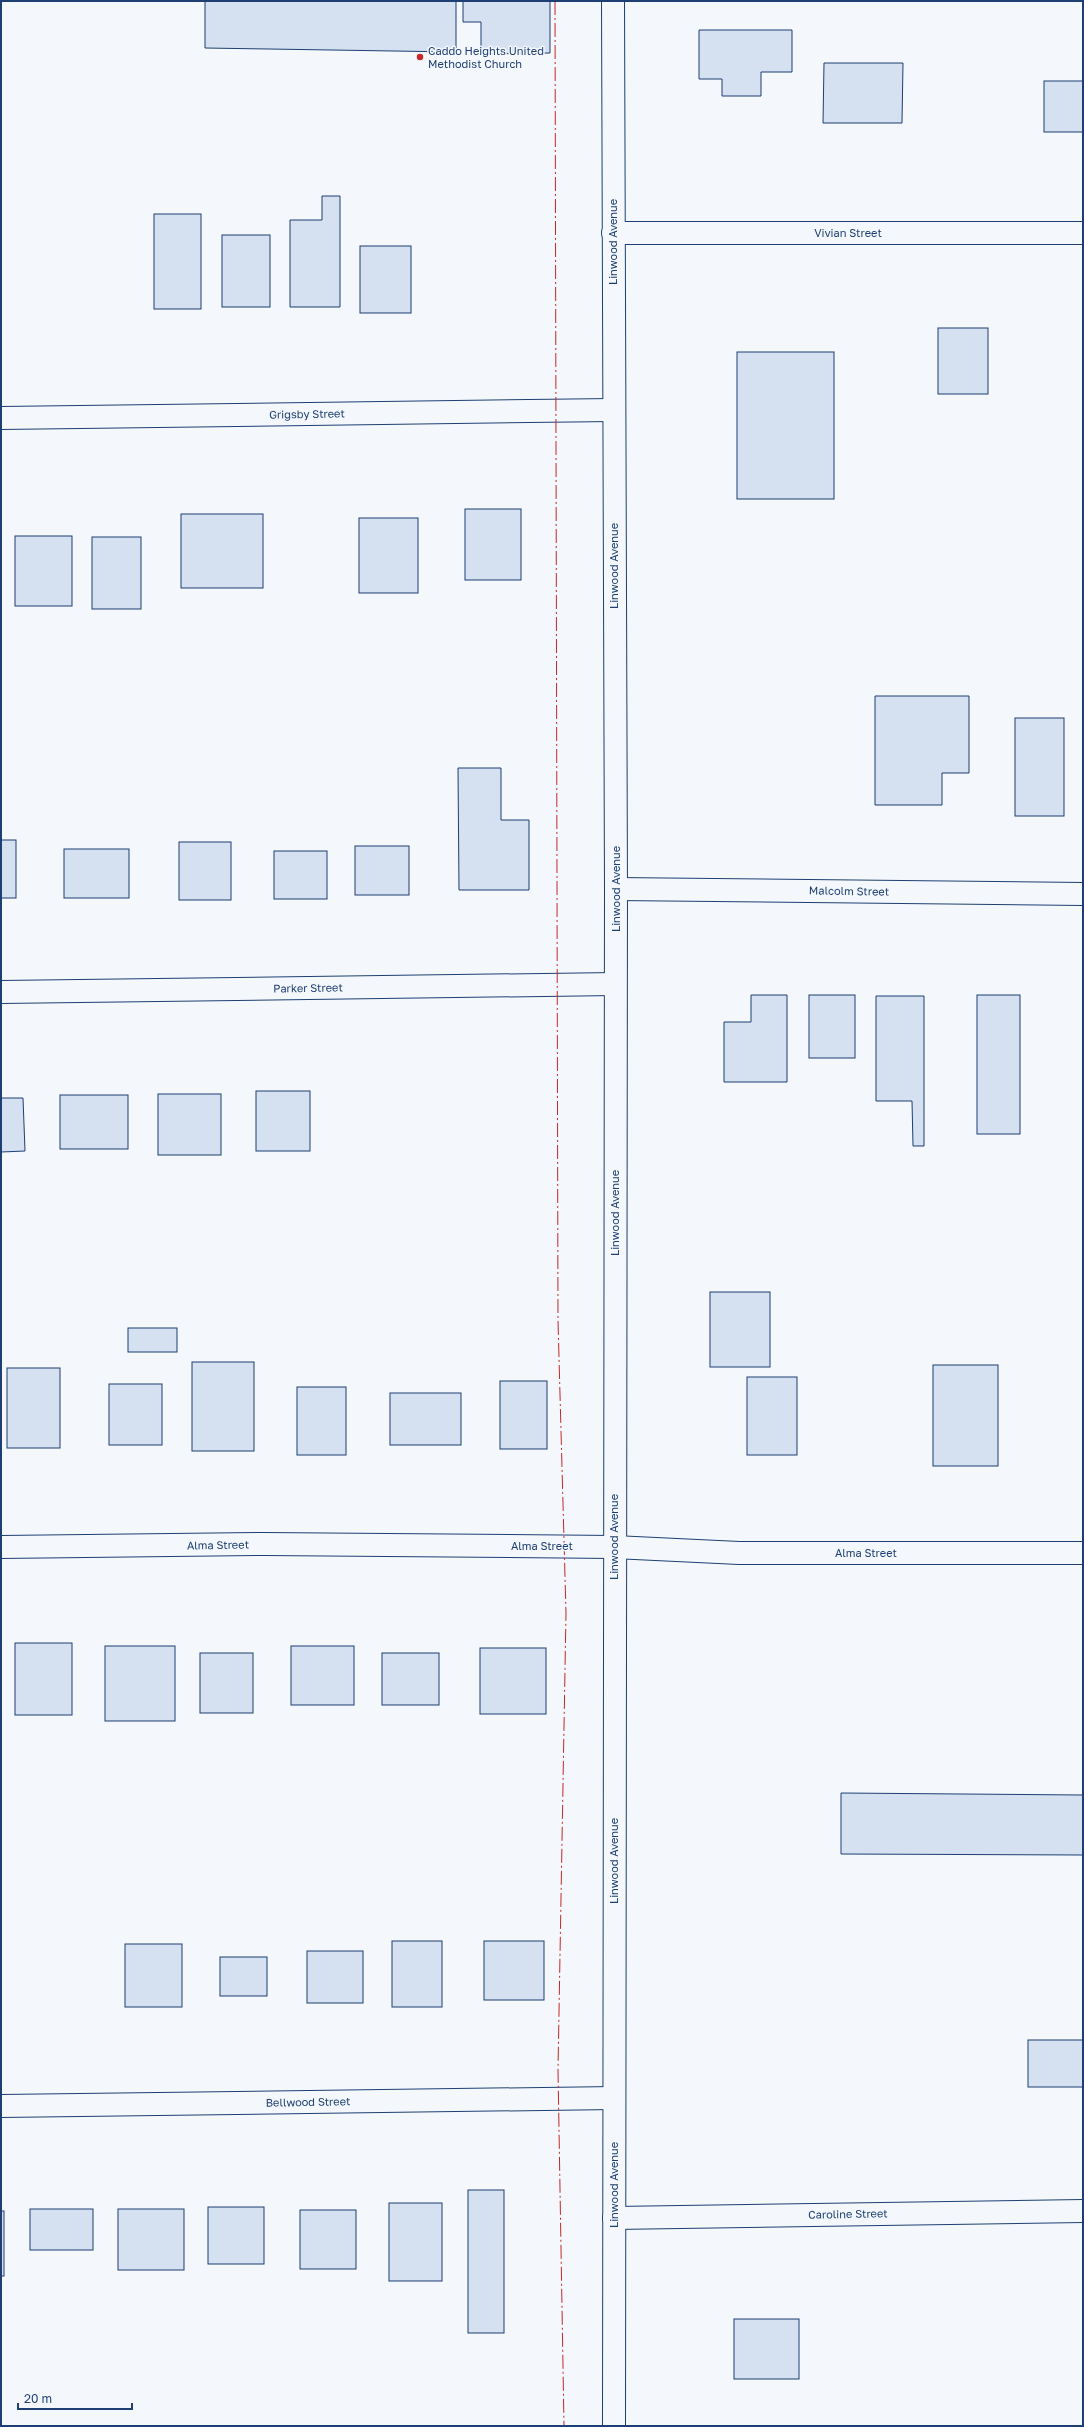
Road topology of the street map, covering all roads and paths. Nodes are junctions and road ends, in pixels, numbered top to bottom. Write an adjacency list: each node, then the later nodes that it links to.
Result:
1 (613, 1): 2 (street, Linwood Avenue)
2 (613, 233): 3 (street, Vivian Street); 4 (street, Linwood Avenue)
3 (1083, 233)
4 (613, 410): 5 (street, Grigsby Street); 6 (street, Linwood Avenue)
5 (1, 418)
6 (616, 889): 7 (street, Malcolm Street); 8 (street, Linwood Avenue)
7 (1083, 894)
8 (615, 984): 9 (street, Parker Street); 11 (street, Linwood Avenue)
9 (1, 992)
10 (1, 1547): 11 (street, Alma Street)
11 (614, 1547): 12 (street, Alma Street); 13 (street, Linwood Avenue)
12 (1083, 1553)
13 (614, 2098): 14 (street, Bellwood Street); 16 (street, Linwood Avenue)
14 (1, 2106)
15 (1083, 2211): 16 (street, Caroline Street)
16 (614, 2218): 17 (street, Linwood Avenue)
17 (614, 2426)

